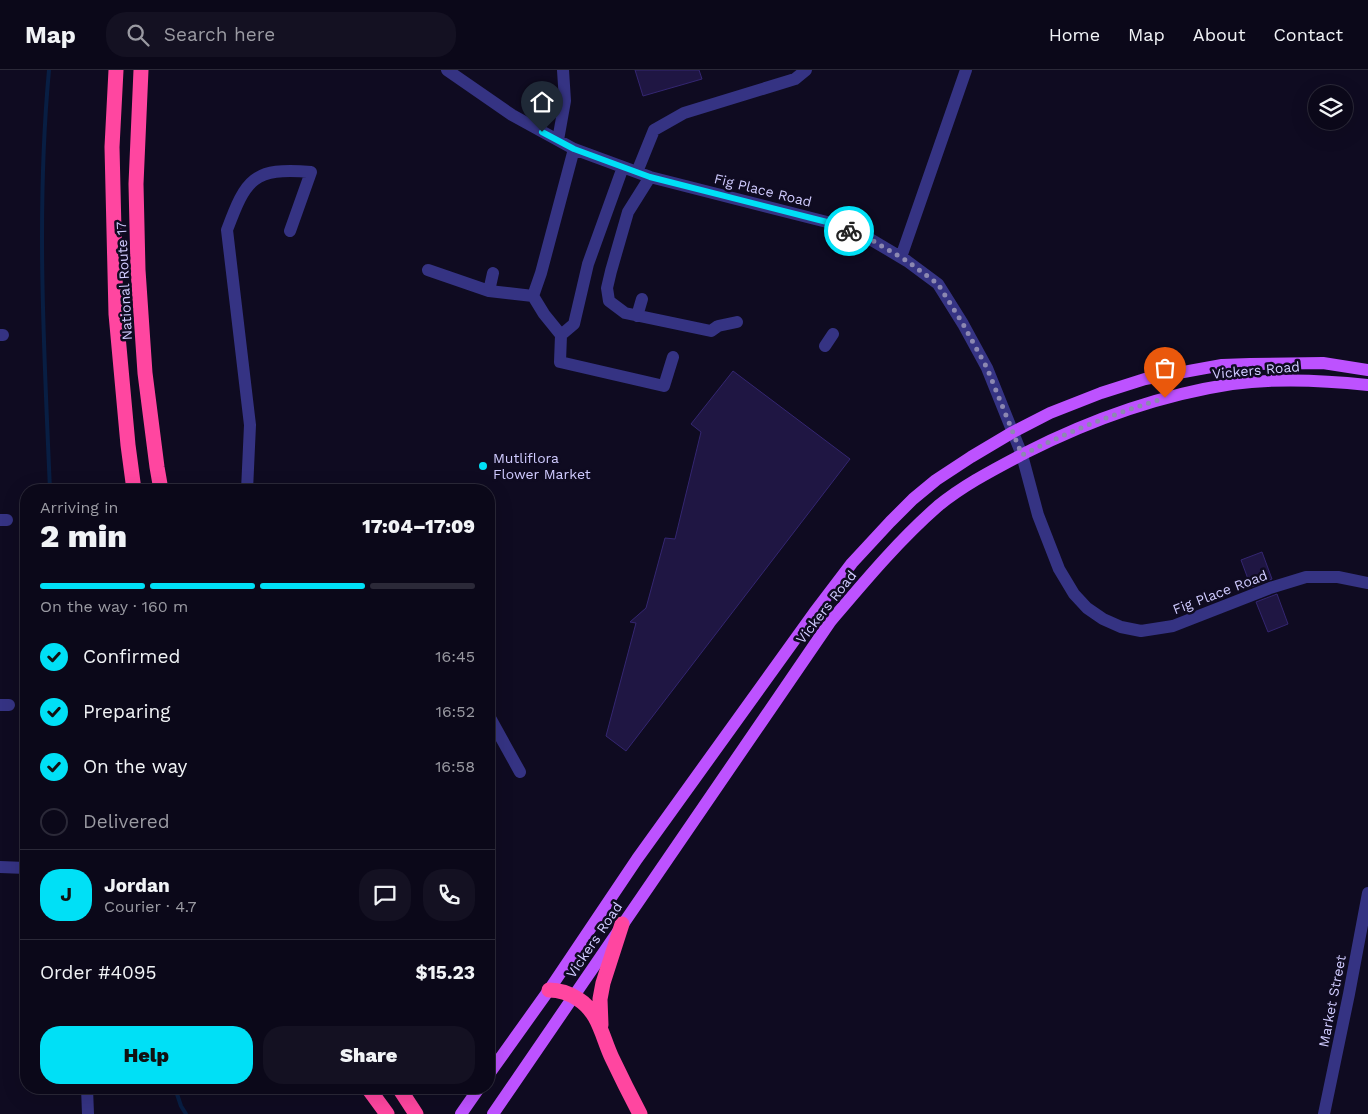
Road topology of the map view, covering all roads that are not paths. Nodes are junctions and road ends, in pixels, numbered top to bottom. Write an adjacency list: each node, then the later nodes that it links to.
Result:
1 (116, 70): 29 (highway)
2 (141, 70): 30 (highway, National Route 17)
3 (447, 70): 7 (street, Fig Place Road)
4 (563, 70): 7 (street)
5 (806, 70): 10 (street)
6 (966, 70): 13 (street)
7 (558, 140): 8 (street, Fig Place Road)
8 (574, 149): 9 (street, Fig Place Road); 17 (street)
9 (623, 167): 10 (street, Fig Place Road); 22 (street)
10 (638, 172): 11 (street, Fig Place Road)
11 (650, 177): 13 (street, Fig Place Road); 19 (street)
12 (290, 231): 31 (street)
13 (901, 258): 27 (street, Fig Place Road)
14 (428, 270): 16 (street)
15 (493, 274): 16 (street)
16 (489, 291): 17 (street)
17 (533, 296): 22 (street)
18 (642, 299): 19 (street)
19 (637, 316): 20 (street)
20 (737, 322)
21 (833, 334): 23 (street)
22 (560, 335): 24 (street)
23 (825, 346)
24 (673, 357)
25 (1368, 370): 27 (main road, Vickers Road)
26 (1368, 385): 28 (main road, Vickers Road)
27 (1013, 432): 28 (street, Fig Place Road); 39 (main road, Vickers Road)
28 (1022, 455): 32 (street, Fig Place Road); 38 (main road, Vickers Road)
29 (133, 484)
30 (160, 484)
31 (248, 484)
32 (1368, 584)
33 (495, 727): 34 (street)
34 (520, 772)
35 (0, 867): 36 (street)
36 (20, 868)
37 (1368, 893): 53 (street, Market Street)
38 (622, 924): 40 (main road, Vickers Road); 41 (highway)
39 (549, 990): 40 (highway); 42 (main road, Vickers Road)
40 (574, 996): 41 (highway); 47 (main road, Vickers Road)
41 (602, 1031): 52 (highway)
42 (495, 1066)
43 (87, 1094): 48 (street)
44 (372, 1094): 49 (highway)
45 (403, 1094): 50 (highway)
46 (475, 1094): 51 (main road)
47 (495, 1111)
48 (88, 1114)
49 (387, 1114)
50 (416, 1114)
51 (461, 1114)
52 (640, 1114)
53 (1324, 1114)

